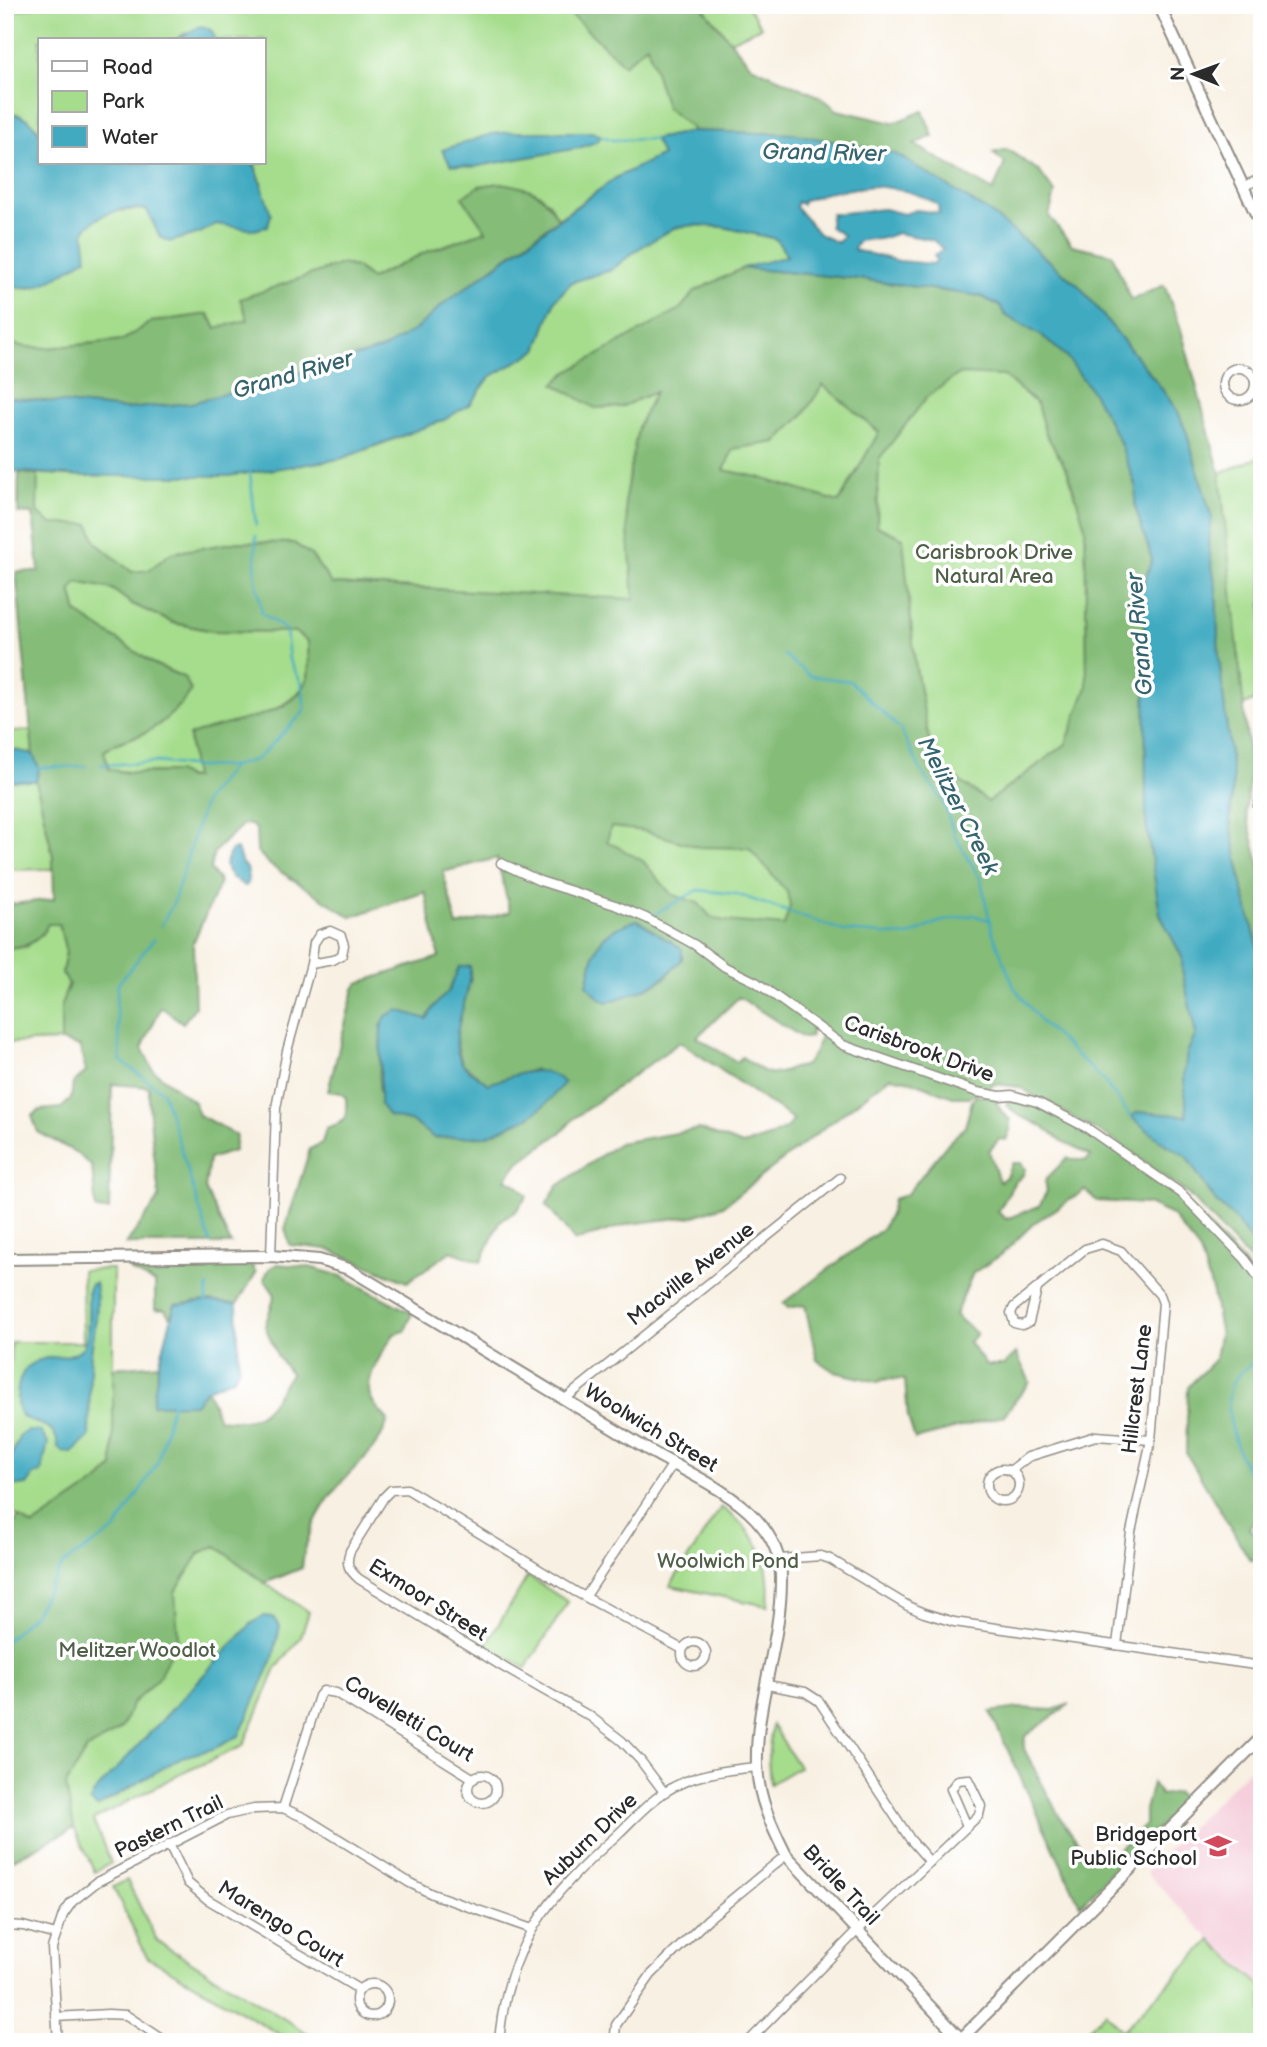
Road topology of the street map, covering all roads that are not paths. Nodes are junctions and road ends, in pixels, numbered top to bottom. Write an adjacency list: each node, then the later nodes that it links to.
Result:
1 (1158, 5): 3 (street)
2 (1262, 178): 3 (street)
3 (1244, 187): 4 (street)
4 (1262, 227)
5 (1258, 378): 5 (street)
6 (1262, 795): 7 (street)
7 (1262, 829)
8 (501, 863): 13 (street, Carisbrook Drive)
9 (312, 964): 9 (street); 11 (street)
10 (840, 1178): 15 (street, Macville Avenue)
11 (271, 1256): 12 (street, Woolwich Street); 15 (street, Woolwich Street)
12 (5, 1259)
13 (1262, 1282)
14 (1037, 1289): 16 (street, Hillcrest Lane)
15 (565, 1399): 17 (street, Woolwich Street)
16 (1151, 1440): 18 (street); 21 (street, Hillcrest Lane)
17 (672, 1465): 19 (street, Woolwich Street); 20 (street)
18 (1010, 1471): 18 (street)
19 (780, 1559): 21 (street); 24 (street, Bridle Trail)
20 (586, 1596): 22 (street); 28 (street, Exmoor Street)
21 (1117, 1645): 23 (street)
22 (682, 1649)
23 (1262, 1666)
24 (767, 1685): 26 (street, Bridle Trail); 33 (street)
25 (1262, 1737): 40 (street)
26 (757, 1767): 28 (street, Auburn Drive); 32 (street, Bridle Trail)
27 (474, 1779): 29 (street, Cavelletti Court)
28 (664, 1792): 35 (street, Auburn Drive)
29 (283, 1808): 31 (street, Pastern Trail); 35 (street)
30 (967, 1826): 30 (street); 33 (street)
31 (169, 1844): 37 (street, Pastern Trail); 38 (street, Marengo Court)
32 (786, 1855): 36 (street, Bridle Trail); 44 (street)
33 (930, 1862): 36 (street)
34 (5, 1925): 37 (street)
35 (532, 1929): 43 (street, Auburn Drive)
36 (857, 1931): 40 (street, Bridle Trail); 45 (street)
37 (56, 1936): 39 (street, Pastern Trail)
38 (359, 1990)
39 (56, 2017): 41 (street, Pastern Trail); 42 (street)
40 (960, 2040)
41 (58, 2042)
42 (167, 2042)
43 (499, 2042)
44 (619, 2042)
45 (748, 2042)

